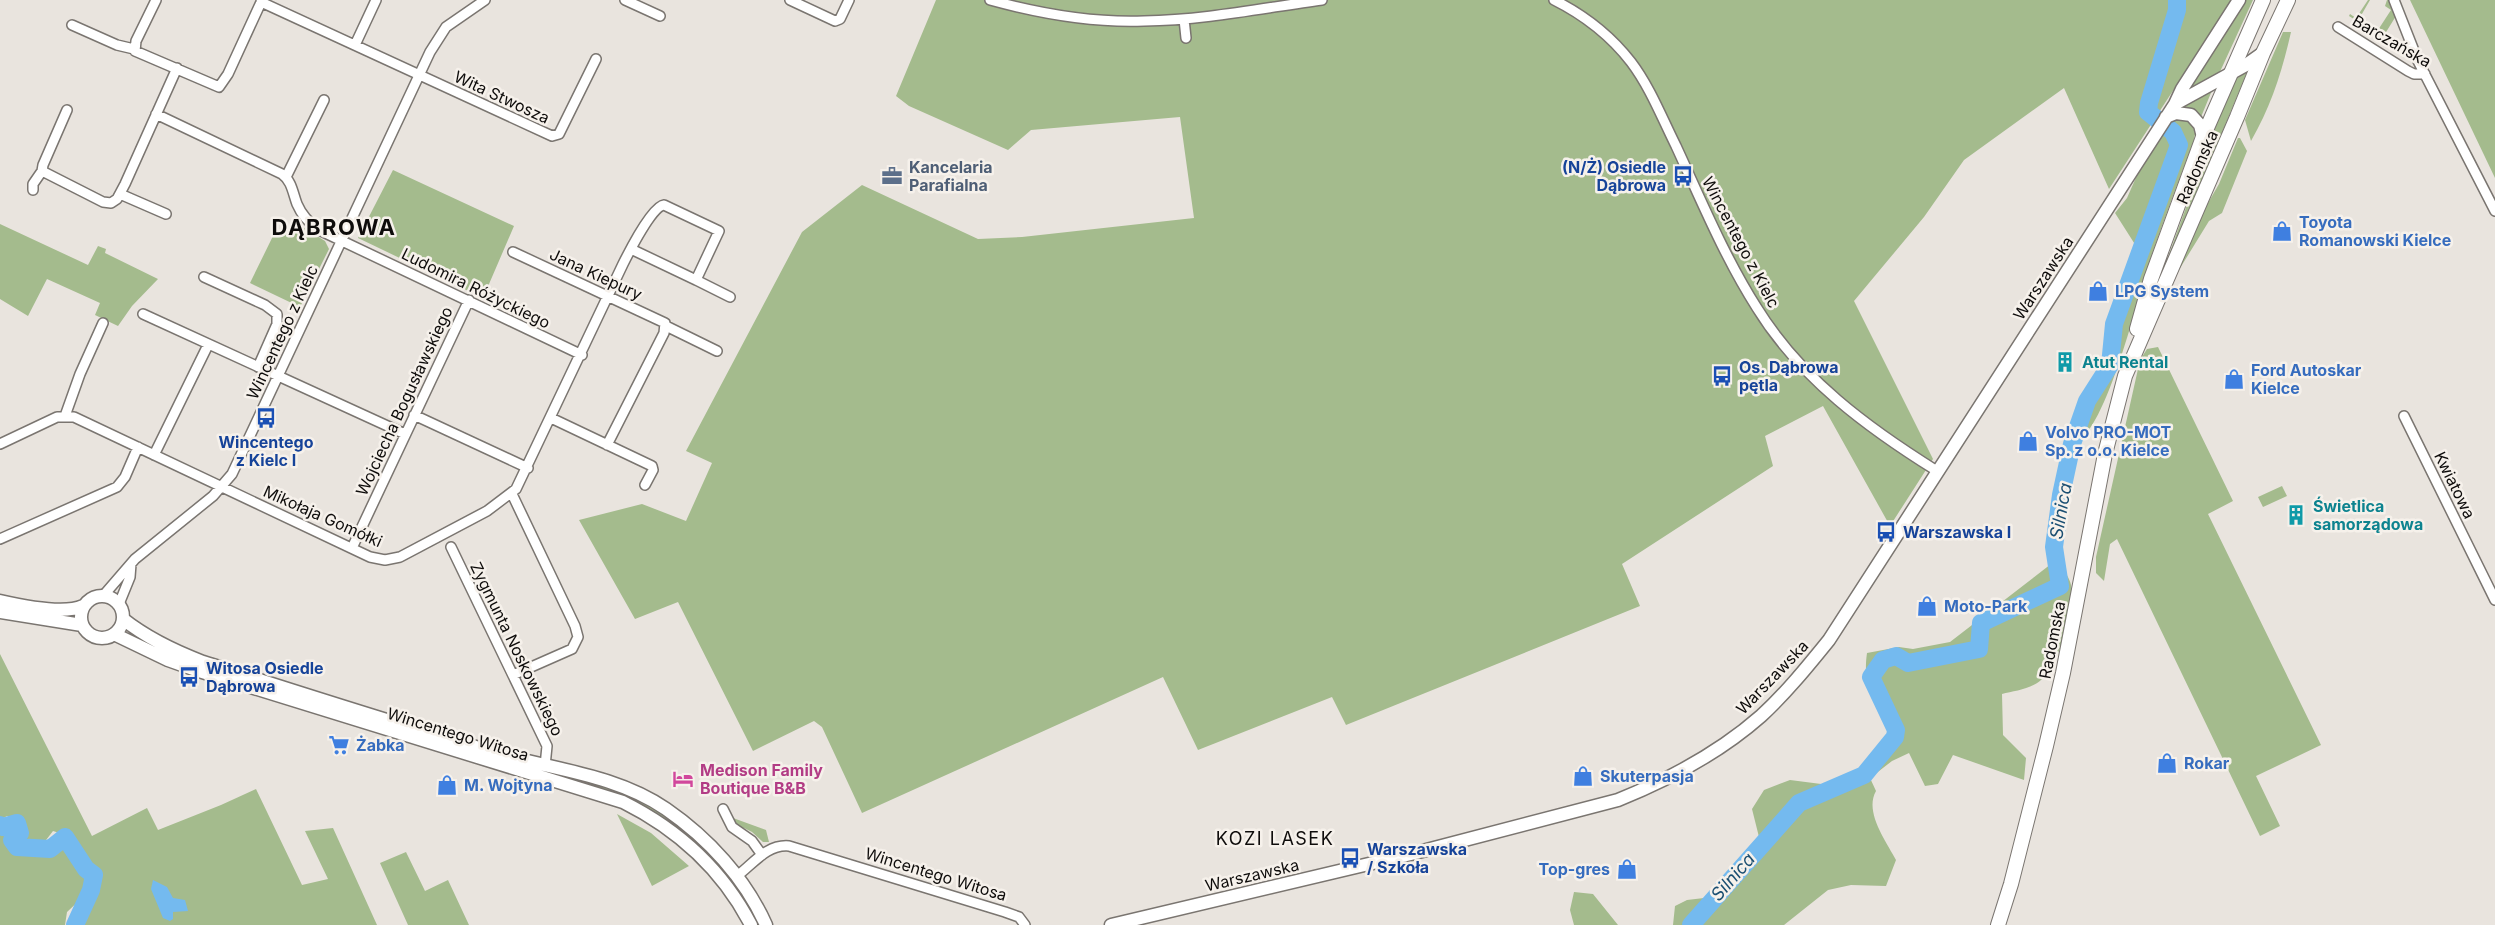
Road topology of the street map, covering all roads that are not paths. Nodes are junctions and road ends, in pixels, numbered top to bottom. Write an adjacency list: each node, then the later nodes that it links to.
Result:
1 (156, 0): 21 (street)
2 (376, 0): 20 (street)
3 (485, 0): 27 (street, Wincentego z Kielc)
4 (625, 0): 15 (street)
5 (790, 0): 6 (street)
6 (849, 0)
7 (990, 0): 16 (street)
8 (1322, 0): 16 (street)
9 (1554, 0): 67 (street, Wincentego z Kielc)
10 (2239, 0): 29 (main road, Warszawska)
11 (2263, 0): 25 (main road)
12 (2288, 0): 22 (main road)
13 (2394, 0): 26 (street)
14 (261, 1): 20 (street, Wita Stwosza); 24 (street, Wita Stwosza)
15 (660, 16)
16 (1184, 19): 19 (street)
17 (72, 25): 21 (street, Wita Stwosza)
18 (2338, 27): 26 (street, Barczańska)
19 (1186, 38)
20 (355, 45): 27 (street, Wita Stwosza)
21 (134, 49): 24 (street, Wita Stwosza)
22 (2263, 53): 25 (main road, Warszawska); 54 (main road, Radomska)
23 (596, 59): 27 (street, Wita Stwosza)
24 (177, 68): 31 (street)
25 (2229, 74): 29 (main road, Warszawska); 33 (main road)
26 (2425, 74): 38 (street, Barczańska)
27 (420, 75): 40 (street, Wincentego z Kielc)
28 (324, 100): 35 (street)
29 (2175, 104): 32 (main road, Warszawska)
30 (67, 111): 34 (street)
31 (156, 114): 35 (street); 37 (street)
32 (2166, 117): 33 (main road); 67 (main road, Warszawska)
33 (2203, 136): 54 (main road, Radomska)
34 (42, 171): 36 (street); 37 (street)
35 (286, 177): 40 (street, Ludomira Różyckiego)
36 (33, 190)
37 (120, 194): 39 (street)
38 (2495, 211)
39 (166, 214)
40 (342, 241): 47 (street, Ludomira Różyckiego); 56 (street, Wincentego z Kielc)
41 (631, 249): 44 (street); 44 (street, Mikołaja Gomółki); 45 (street, Mikołaja Gomółki)
42 (513, 252): 45 (street, Jana Kiepury)
43 (204, 277): 55 (street)
44 (696, 280): 46 (street)
45 (608, 296): 50 (street, Jana Kiepury); 53 (street, Mikołaja Gomółki)
46 (730, 297)
47 (469, 300): 53 (street, Ludomira Różyckiego); 57 (street, Wojciecha Bogusławskiego)
48 (143, 314): 51 (street)
49 (103, 323): 58 (street)
50 (666, 326): 52 (street, Jana Kiepury); 63 (street)
51 (208, 345): 55 (street); 65 (street)
52 (717, 351)
53 (582, 355): 60 (street, Mikołaja Gomółki)
54 (2131, 360): 94 (main road, Radomska)
55 (258, 367): 56 (street)
56 (278, 376): 61 (street); 69 (street, Wincentego z Kielc)
57 (414, 415): 61 (street, Wojciecha Bogusławskiego); 66 (street)
58 (65, 416): 62 (street); 64 (street, Mikołaja Gomółki)
59 (2404, 416): 76 (street, Kwiatowa)
60 (550, 418): 63 (street); 66 (street, Mikołaja Gomółki)
61 (405, 434): 73 (street, Wojciecha Bogusławskiego)
62 (0, 444)
63 (607, 445): 68 (street)
64 (138, 447): 65 (street, Mikołaja Gomółki); 71 (street)
65 (154, 454): 69 (street, Mikołaja Gomółki)
66 (528, 468): 70 (street, Mikołaja Gomółki)
67 (1937, 471): 89 (main road, Warszawska)
68 (645, 485)
69 (222, 486): 73 (street, Mikołaja Gomółki); 74 (street, Wincentego z Kielc)
70 (512, 494): 73 (street, Mikołaja Gomółki); 84 (street)
71 (0, 539)
72 (451, 547): 84 (street, Zygmunta Noskowskiego)
73 (352, 548)
74 (131, 564): 75 (street, Wincentego z Kielc); 78 (street)
75 (103, 596): 78 (main road); 79 (main road)
76 (2495, 600)
77 (0, 601): 79 (main road)
78 (119, 604): 81 (main road)
79 (84, 606): 82 (main road)
80 (0, 612): 82 (main road)
81 (123, 619): 83 (main road); 85 (main road, Wincentego Witosa)
82 (82, 625): 83 (main road)
83 (114, 634): 90 (main road, Wincentego Witosa)
84 (513, 675): 85 (street, Zygmunta Noskowskiego)
85 (545, 765): 88 (main road, Wincentego Witosa)
86 (723, 809): 87 (street)
87 (762, 855): 88 (street, Wincentego Witosa); 92 (street, Wincentego Witosa)
88 (737, 876): 91 (main road, Wincentego Witosa)
89 (1159, 920): 93 (main road, Warszawska)
90 (751, 925)
91 (766, 925)
92 (1025, 925)
93 (1111, 925)
94 (1998, 925)

